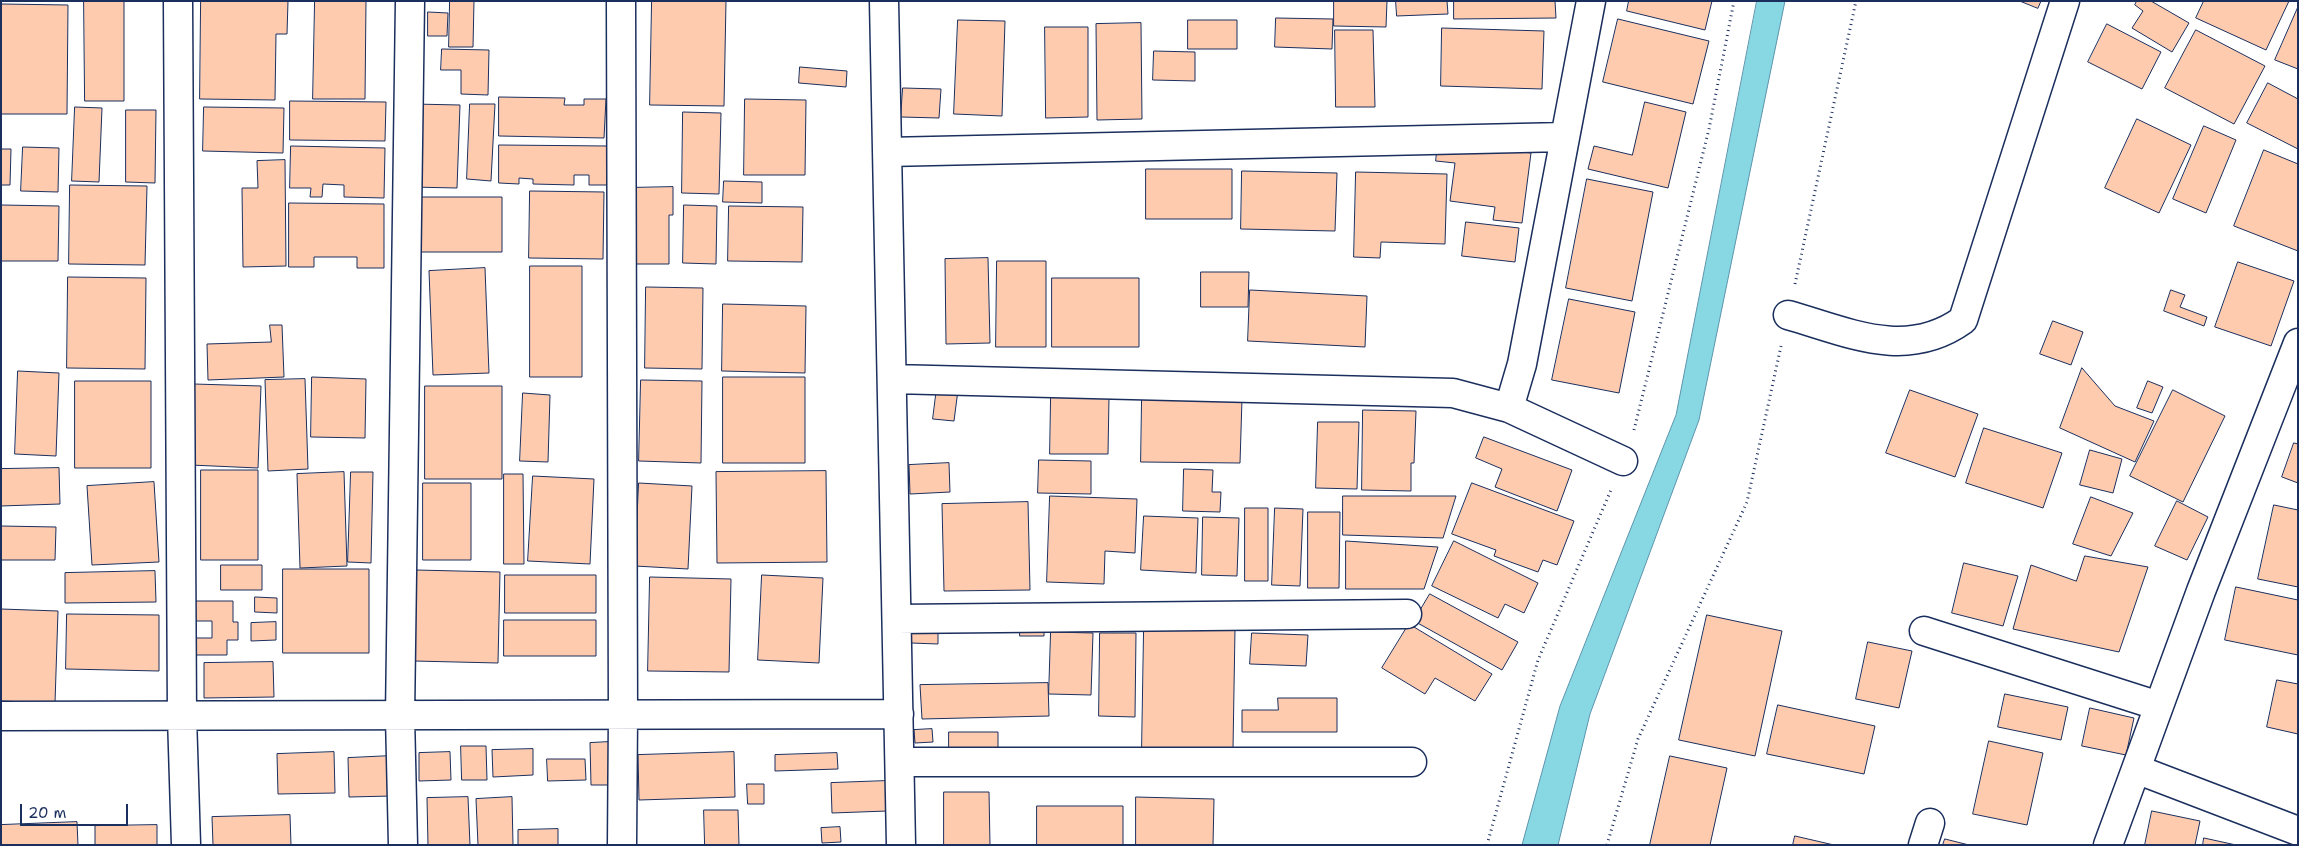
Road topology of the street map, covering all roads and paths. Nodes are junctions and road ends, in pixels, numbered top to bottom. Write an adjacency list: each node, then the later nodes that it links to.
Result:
1 (178, 1): 22 (street)
2 (410, 1): 23 (street)
3 (621, 1): 20 (street)
4 (884, 1): 9 (street)
5 (1591, 1): 8 (street)
6 (1856, 1): 10 (path)
7 (2065, 1): 10 (street)
8 (1565, 137): 9 (street); 13 (street)
9 (887, 152): 12 (street)
10 (1788, 315): 32 (path)
11 (2298, 343): 18 (street)
12 (892, 378): 13 (street); 16 (street)
13 (1509, 408): 14 (street)
14 (1623, 462)
15 (1407, 614): 16 (street)
16 (897, 619): 19 (street)
17 (1924, 631): 18 (street)
18 (2159, 706): 26 (street)
19 (899, 714): 20 (street); 24 (street)
20 (624, 715): 23 (street); 30 (street)
21 (1, 716): 22 (street)
22 (182, 716): 23 (street); 28 (street)
23 (400, 716): 29 (street)
24 (900, 762): 25 (street); 31 (street)
25 (1412, 762)
26 (2136, 770): 27 (street); 33 (street)
27 (2298, 831)
28 (186, 845)
29 (403, 845)
30 (622, 845)
31 (901, 845)
32 (1607, 845)
33 (2108, 845)

